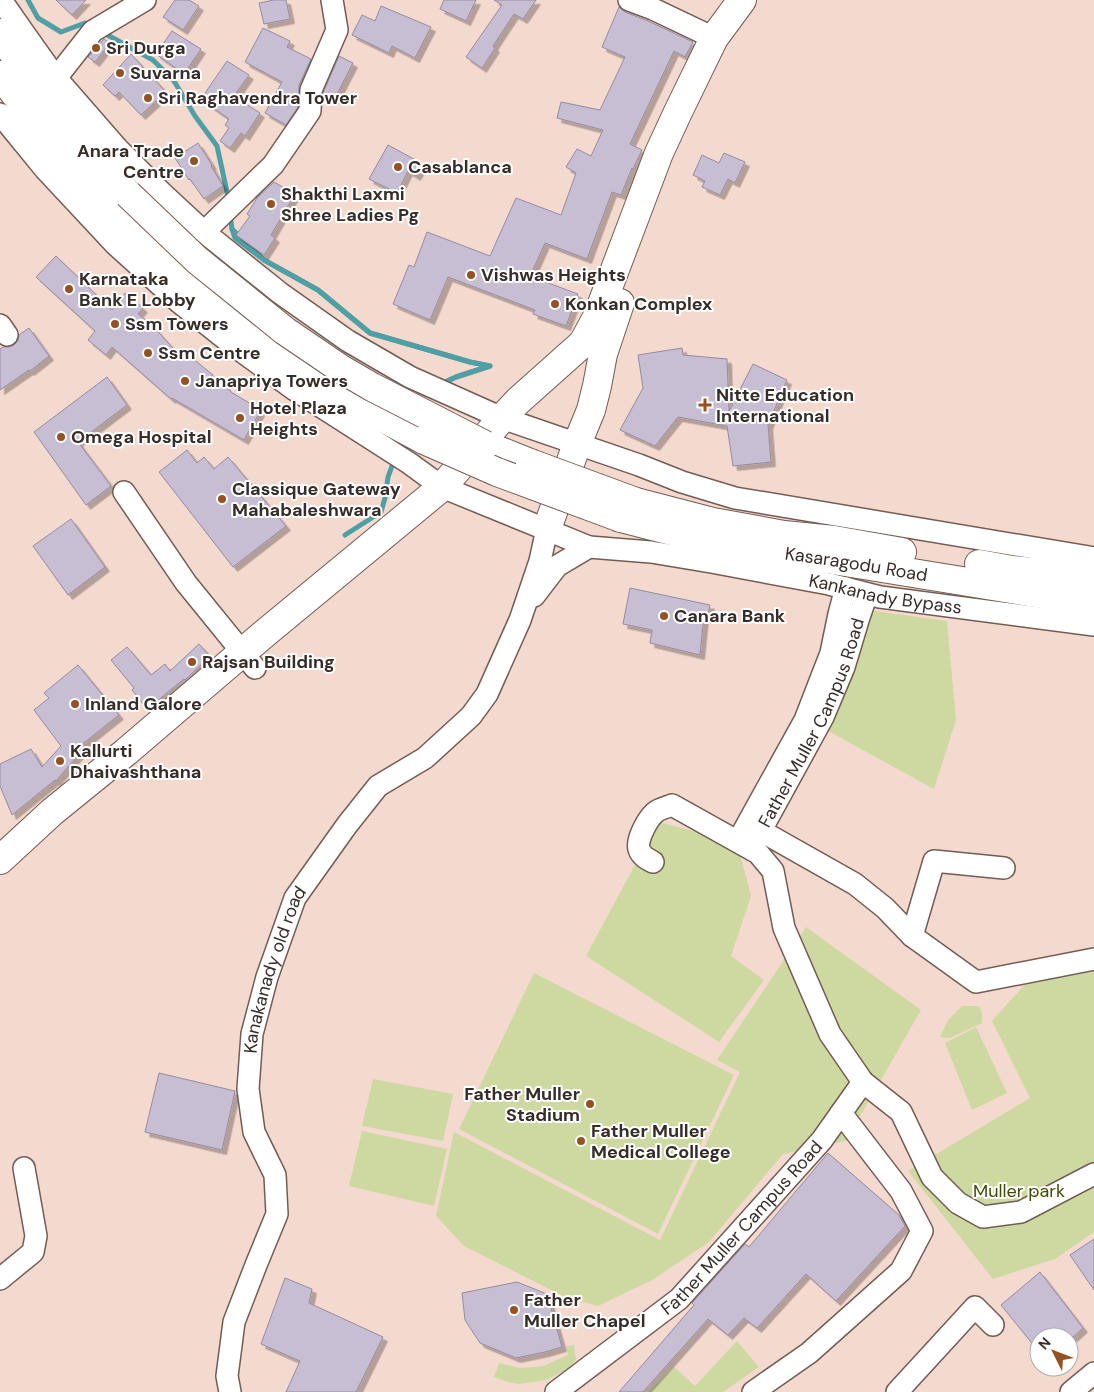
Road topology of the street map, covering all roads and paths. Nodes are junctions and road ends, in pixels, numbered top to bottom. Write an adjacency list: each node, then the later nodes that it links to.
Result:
1 (2, 0): 10 (street)
2 (145, 0): 10 (street)
3 (332, 0): 13 (street)
4 (629, 0): 8 (street)
5 (742, 0): 8 (main road)
6 (763, 0): 15 (main road)
7 (0, 33): 12 (main road)
8 (714, 38): 14 (main road)
9 (0, 75): 12 (main road)
10 (56, 78): 13 (street)
11 (0, 114): 16 (street)
12 (121, 203): 18 (main road, bridge)
13 (204, 232): 14 (street)
14 (502, 418): 15 (street); 16 (main road)
15 (577, 444): 19 (main road); 21 (street)
16 (442, 487): 19 (street); 28 (main road)
17 (124, 492): 28 (street)
18 (628, 510): 22 (main road, Kasaragodu Road); 25 (main road, Kasaragodu Road)
19 (547, 529): 20 (street); 26 (street)
20 (589, 548): 23 (street, Kankanady Bypass); 26 (street)
21 (1094, 558)
22 (1094, 578)
23 (846, 588): 24 (street, Kankanady Bypass); 30 (street, Father Muller Campus Road)
24 (867, 594): 27 (street, Kankanady Bypass); 29 (street, Father Muller Campus Road)
25 (1094, 601)
26 (520, 620): 43 (street, Kanakanady old road)
27 (1094, 625)
28 (248, 660): 31 (main road)
29 (761, 831): 30 (street, Father Muller Campus Road); 34 (street)
30 (744, 845): 32 (street); 36 (street)
31 (0, 860)
32 (653, 862)
33 (1004, 868): 34 (street)
34 (912, 936): 35 (street)
35 (1094, 959)
36 (863, 1082): 37 (street, Father Muller Campus Road); 39 (street)
37 (840, 1114): 44 (street, Father Muller Campus Road); 45 (street)
38 (24, 1168): 40 (street)
39 (1094, 1174)
40 (0, 1279)
41 (993, 1325): 46 (street)
42 (1094, 1373): 47 (street)
43 (230, 1392)
44 (556, 1392)
45 (753, 1392)
46 (897, 1392)
47 (1071, 1392)

